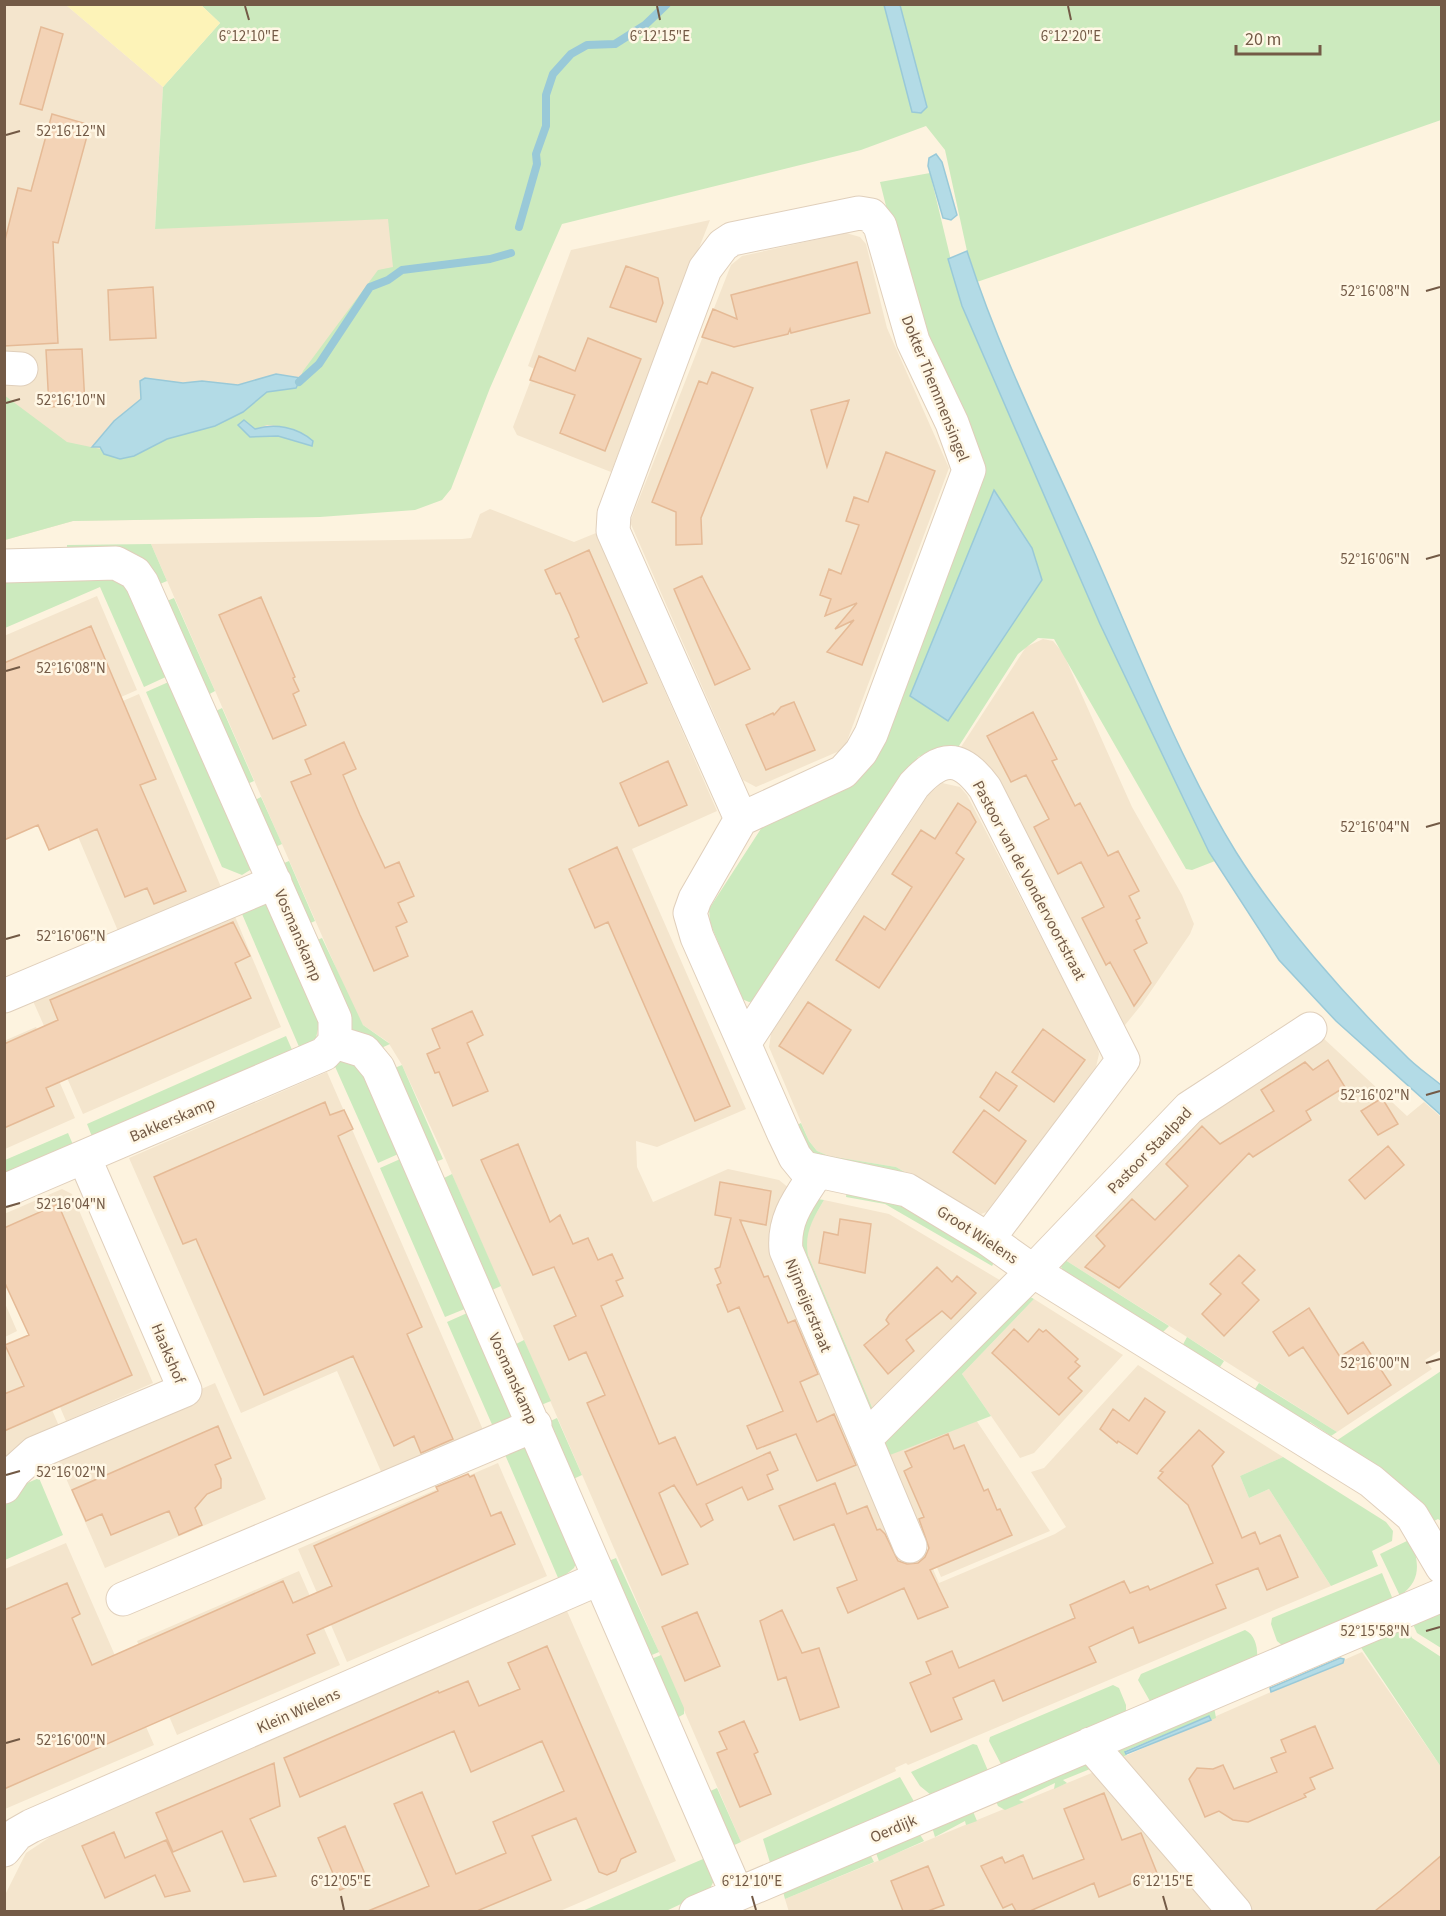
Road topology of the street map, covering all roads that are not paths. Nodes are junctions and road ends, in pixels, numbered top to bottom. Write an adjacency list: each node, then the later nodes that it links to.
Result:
1 (4, 566): 3 (street, Vosmanskamp)
2 (741, 819): 2 (street, Dokter Themmensingel); 6 (street, Groot Wielens)
3 (275, 882): 4 (street, Vosmanskamp); 7 (street, Vosmanskamp)
4 (4, 996)
5 (1310, 1029): 12 (street, Pastoor Staalpad)
6 (745, 1041): 9 (street, Groot Wielens); 11 (street, Pastoor van de Vondervoortstraat)
7 (335, 1042): 8 (street, Bakkerskamp); 13 (street, Vosmanskamp)
8 (84, 1157): 10 (street, Bakkerskamp); 15 (street, Haakshof)
9 (817, 1172): 11 (street, Groot Wielens); 14 (street, Nijmeijerstraat)
10 (4, 1191)
11 (988, 1239): 12 (street, Groot Wielens)
12 (1033, 1270): 14 (street); 17 (street, Groot Wielens)
13 (535, 1425): 18 (street, Vosmanskamp); 20 (street)
14 (865, 1439): 16 (street, Nijmeijerstraat)
15 (4, 1487)
16 (910, 1546)
17 (1442, 1567)
18 (598, 1579): 22 (street, Klein Wielens); 23 (street, Vosmanskamp)
19 (1442, 1595): 21 (street, Oerdijk)
20 (123, 1599)
21 (1090, 1744): 23 (street, Oerdijk); 25 (street)
22 (4, 1850)
23 (737, 1894): 24 (street, Oerdijk)
24 (696, 1911)
25 (1235, 1911)

